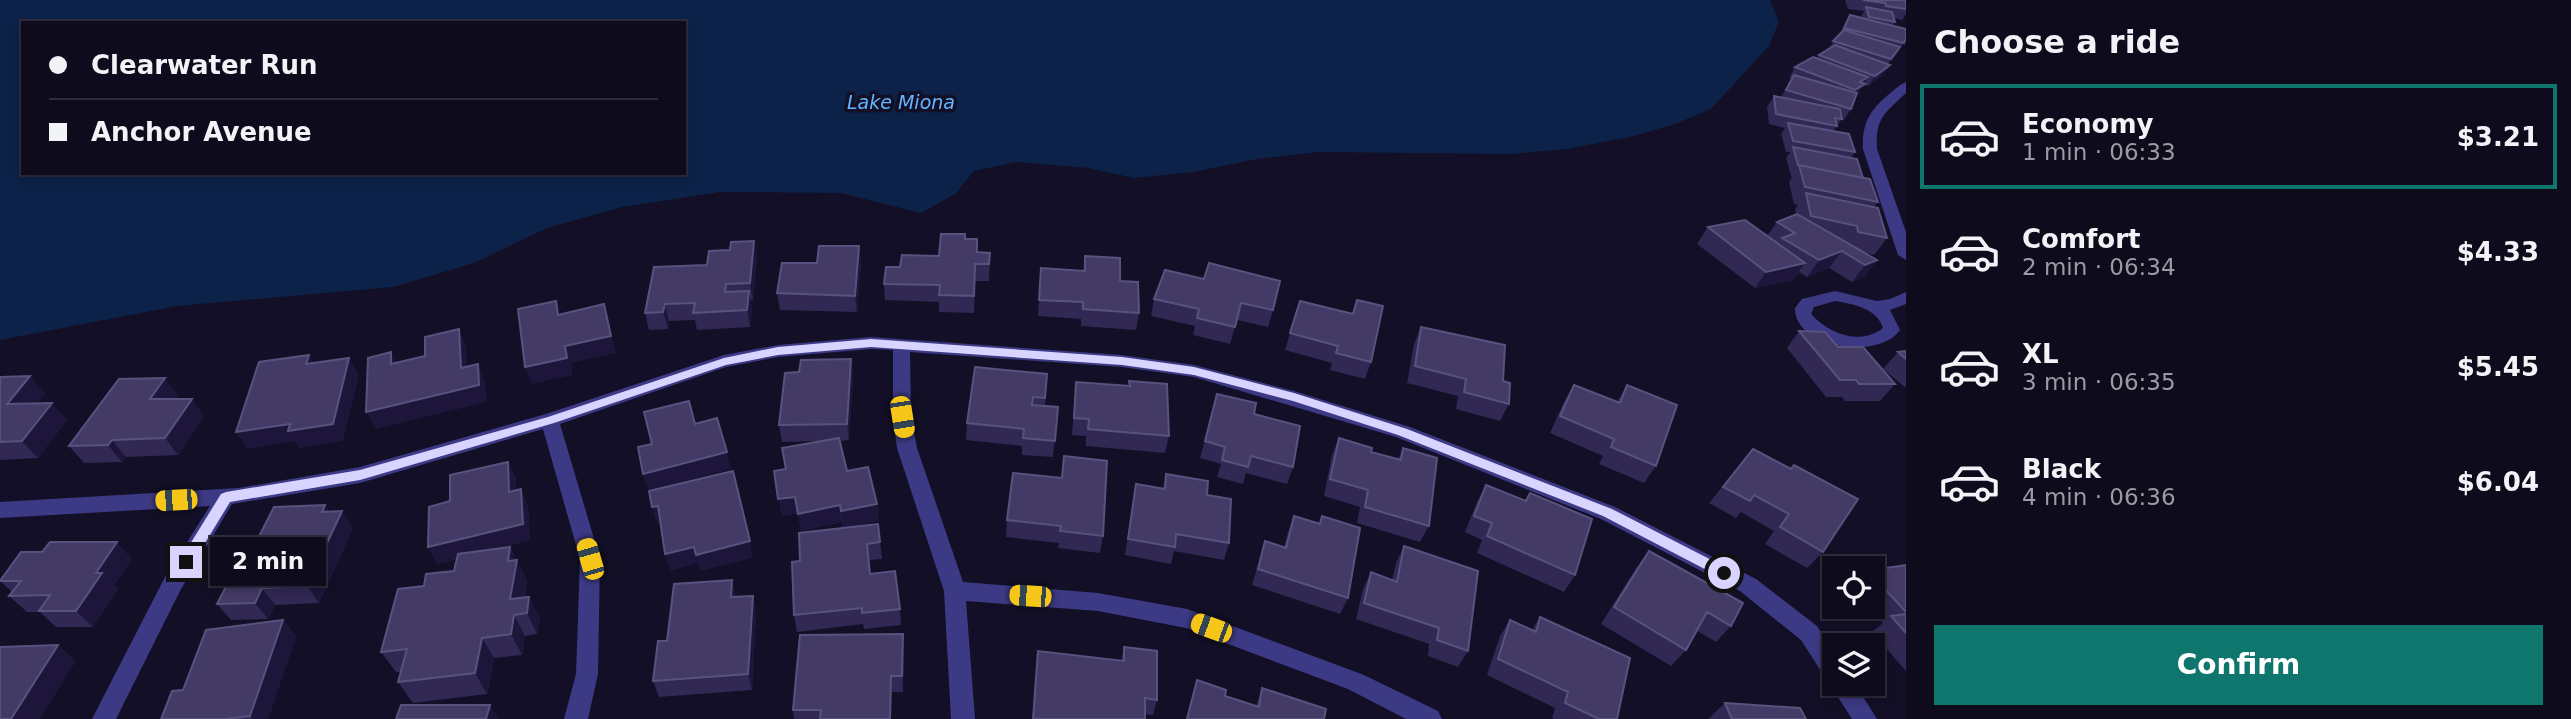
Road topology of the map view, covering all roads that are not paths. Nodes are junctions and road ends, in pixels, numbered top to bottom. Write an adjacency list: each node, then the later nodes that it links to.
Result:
1 (1906, 86): 2 (street)
2 (1906, 255)
3 (1906, 298): 4 (street)
4 (1875, 307): 4 (street)
5 (902, 344): 6 (street); 9 (street); 10 (street)
6 (550, 420): 7 (street); 13 (street)
7 (226, 497): 8 (street); 12 (street)
8 (0, 510)
9 (955, 591): 14 (street); 15 (street)
10 (1822, 653)
11 (1850, 696): 16 (street)
12 (104, 719)
13 (576, 719)
14 (963, 719)
15 (1430, 719)
16 (1865, 719)

